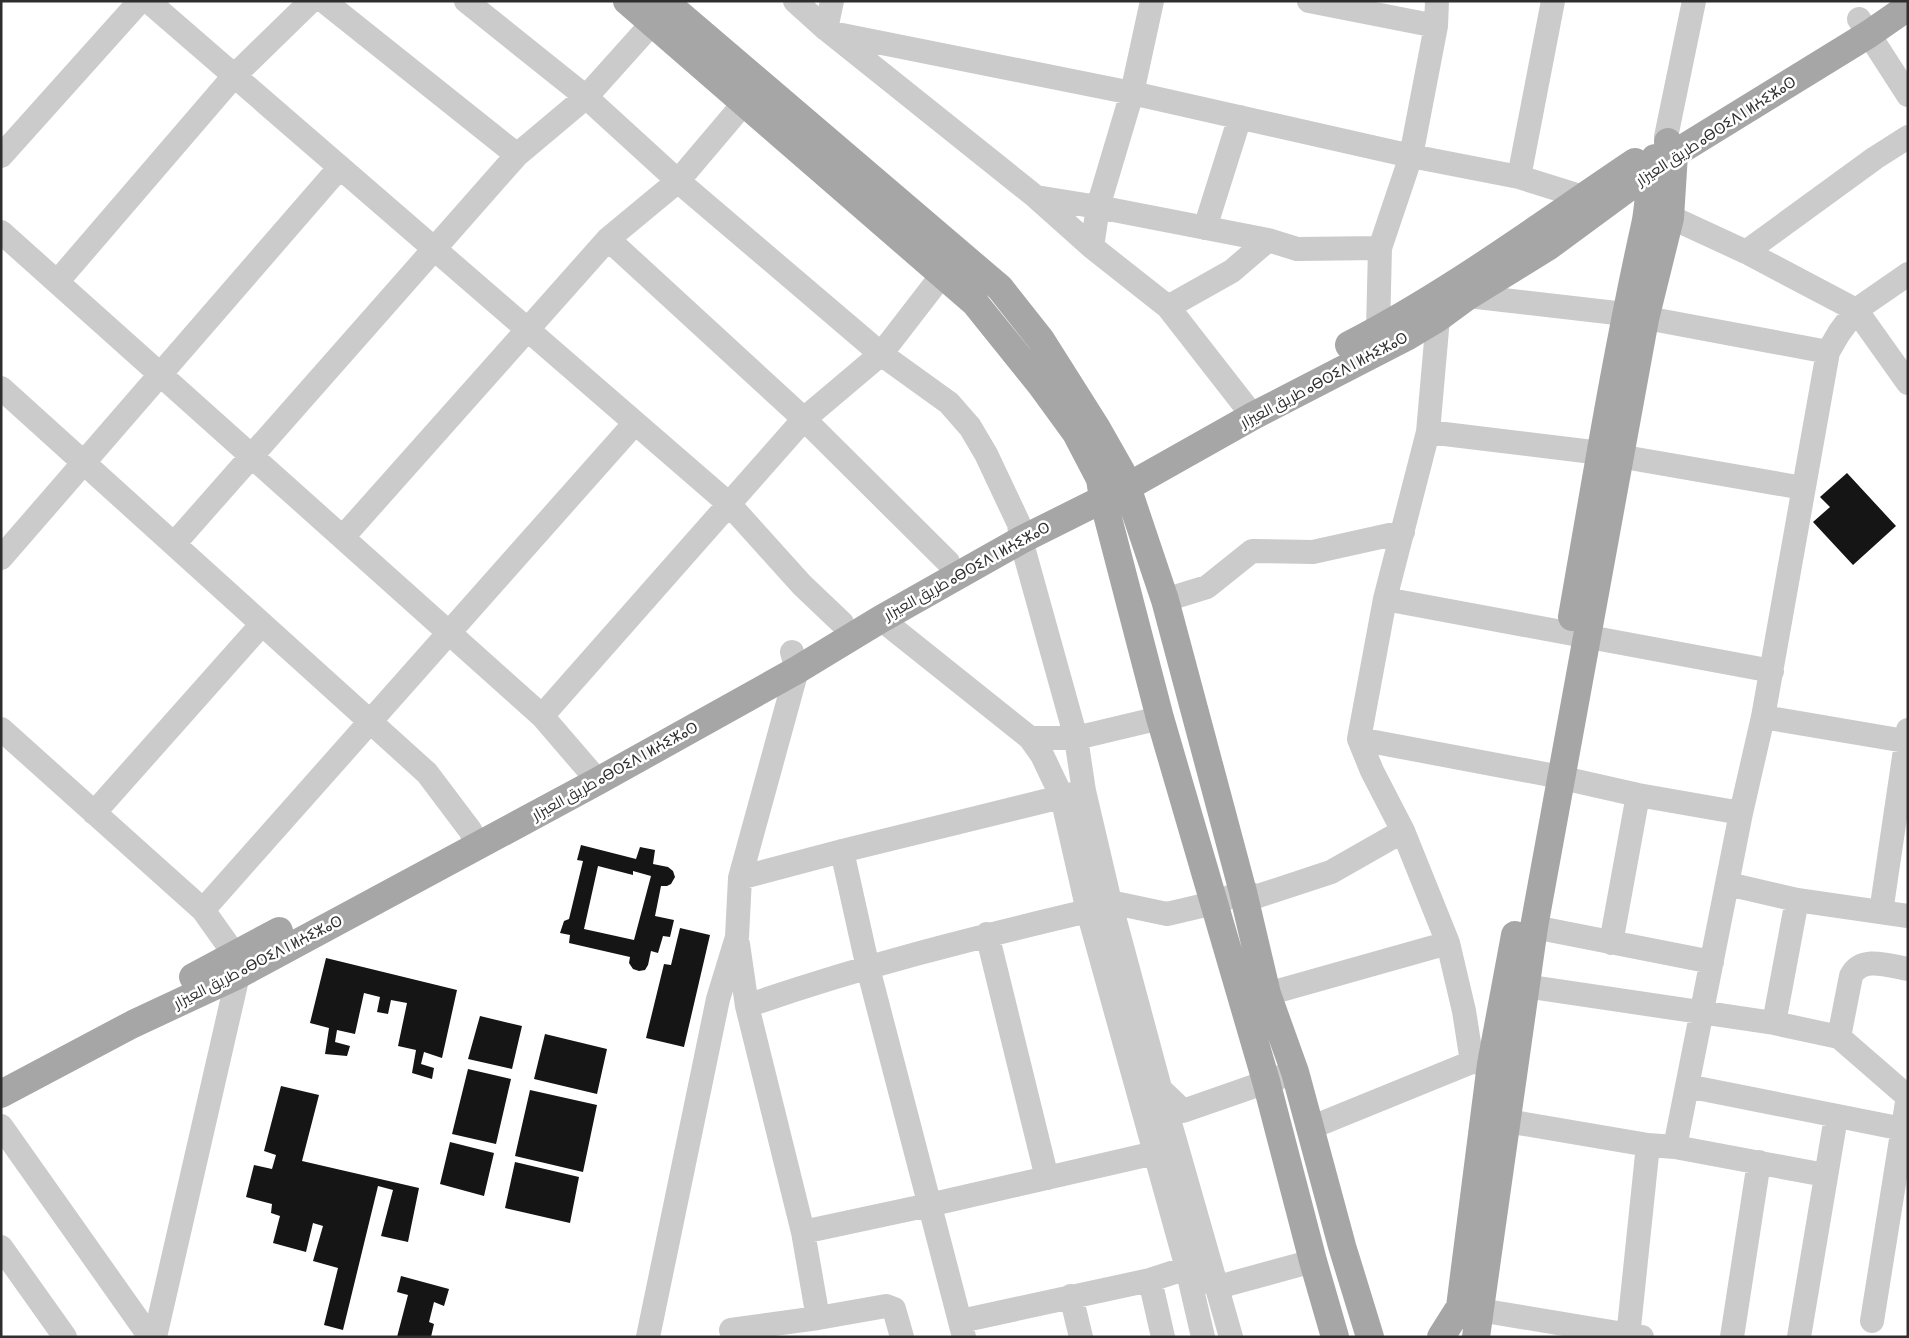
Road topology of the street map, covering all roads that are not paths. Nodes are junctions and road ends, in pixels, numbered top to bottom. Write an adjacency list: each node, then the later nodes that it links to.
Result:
1 (140, 1): 30 (street)
2 (148, 1): 21 (street)
3 (312, 1): 21 (street)
4 (324, 1): 29 (street)
5 (466, 1): 25 (street)
6 (627, 1): 16 (main road)
7 (794, 1): 19 (street)
8 (832, 1): 19 (street)
9 (1152, 1): 23 (street)
10 (1309, 1): 17 (street)
11 (1437, 1): 17 (street)
12 (1553, 1): 33 (street)
13 (1694, 1): 28 (street)
14 (1883, 1): 18 (main road, طريق العيزار ⴰⴱⵔⵉⴷ ⵏ ⵍⵄⵉⵣⴰⵔ)
15 (1908, 7): 18 (main road, طريق العيزار ⴰⴱⵔⵉⴷ ⵏ ⵍⵄⵉⵣⴰⵔ)
16 (662, 10): 22 (main road); 25 (street)
17 (1436, 26): 31 (street)
18 (1864, 26): 20 (street); 28 (main road, طريق العيزار ⴰⴱⵔⵉⴷ ⵏ ⵍⵄⵉⵣⴰⵔ)
19 (829, 31): 23 (street); 36 (street)
20 (1899, 66): 24 (street)
21 (234, 76): 32 (street); 51 (street)
22 (752, 93): 34 (street); 48 (main road); 50 (main road)
23 (1132, 93): 26 (street); 38 (street)
24 (1908, 94)
25 (586, 97): 29 (street); 34 (street)
26 (1240, 117): 31 (street); 40 (street)
27 (1908, 137): 47 (street)
28 (1664, 145): 35 (main road, طريق العيزار ⴰⴱⵔⵉⴷ ⵏ ⵍⵄⵉⵣⴰⵔ); 37 (main road, طريق العيزار ⴰⴱⵔⵉⴷ ⵏ ⵍⵄⵉⵣⴰⵔ); 39 (main road)
29 (517, 155): 46 (street)
30 (1, 156)
31 (1411, 156): 33 (street); 45 (street)
32 (340, 167): 46 (street); 61 (street)
33 (1519, 177): 37 (street)
34 (678, 181): 42 (street); 60 (street)
35 (1618, 196): 37 (street); 39 (street); 52 (main road, طريق العيزار ⴰⴱⵔⵉⴷ ⵏ ⵍⵄⵉⵣⴰⵔ)
36 (1036, 197): 38 (street); 44 (street)
37 (1582, 197): 54 (main road, طريق العيزار ⴰⴱⵔⵉⴷ ⵏ ⵍⵄⵉⵣⴰⵔ)
38 (1098, 207): 40 (street); 44 (street)
39 (1659, 212): 47 (street); 56 (main road)
40 (1206, 228): 43 (street)
41 (1, 232): 51 (street)
42 (608, 239): 57 (street); 65 (street)
43 (1268, 240): 45 (street); 53 (street)
44 (1092, 247): 53 (street)
45 (1380, 248): 58 (street)
46 (434, 249): 57 (street); 69 (street)
47 (1746, 252): 55 (street)
48 (966, 258): 50 (street); 71 (main road)
49 (1908, 274): 55 (street)
50 (942, 275): 60 (street); 71 (main road)
51 (57, 282): 61 (street)
52 (1468, 296): 54 (main road, طريق العيزار ⴰⴱⵔⵉⴷ ⵏ ⵍⵄⵉⵣⴰⵔ); 56 (street)
53 (1168, 306): 64 (street)
54 (1436, 308): 58 (main road, طريق العيزار ⴰⴱⵔⵉⴷ ⵏ ⵍⵄⵉⵣⴰⵔ); 64 (main road, طريق العيزار ⴰⴱⵔⵉⴷ ⵏ ⵍⵄⵉⵣⴰⵔ); 67 (street)
55 (1856, 310): 59 (street); 62 (street)
56 (1635, 316): 59 (street); 68 (main road)
57 (527, 329): 66 (street); 76 (street)
58 (1378, 330): 64 (main road, طريق العيزار ⴰⴱⵔⵉⴷ ⵏ ⵍⵄⵉⵣⴰⵔ)
59 (1828, 352): 72 (street)
60 (881, 354): 65 (street); 74 (street)
61 (160, 374): 69 (street); 70 (street)
62 (1908, 383)
63 (1, 388): 70 (street)
64 (1248, 409): 71 (main road, طريق العيزار ⴰⴱⵔⵉⴷ ⵏ ⵍⵄⵉⵣⴰⵔ)
65 (804, 419): 73 (street); 79 (street)
66 (635, 423): 73 (street); 85 (street)
67 (1428, 432): 68 (street); 75 (street)
68 (1610, 454): 72 (street); 86 (main road)
69 (252, 456): 76 (street); 77 (street)
70 (84, 462): 77 (street); 78 (street)
71 (1113, 484): 74 (main road, طريق العيزار ⴰⴱⵔⵉⴷ ⵏ ⵍⵄⵉⵣⴰⵔ); 81 (main road); 91 (main road)
72 (1803, 488): 88 (street)
73 (729, 504): 83 (street); 89 (street)
74 (1020, 532): 79 (main road, طريق العيزار ⴰⴱⵔⵉⴷ ⵏ ⵍⵄⵉⵣⴰⵔ); 82 (main road, طريق العيزار ⴰⴱⵔⵉⴷ ⵏ ⵍⵄⵉⵣⴰⵔ); 95 (street)
75 (1402, 532): 80 (street); 81 (street)
76 (343, 538): 85 (street)
77 (174, 544): 84 (street)
78 (2, 556)
79 (948, 562): 83 (main road, طريق العيزار ⴰⴱⵔⵉⴷ ⵏ ⵍⵄⵉⵣⴰⵔ)
80 (1385, 599): 86 (street); 96 (street)
81 (1165, 600): 109 (main road)
82 (881, 619): 87 (main road, طريق العيزار ⴰⴱⵔⵉⴷ ⵏ ⵍⵄⵉⵣⴰⵔ); 94 (street)
83 (842, 623): 87 (main road, طريق العيزار ⴰⴱⵔⵉⴷ ⵏ ⵍⵄⵉⵣⴰⵔ)
84 (262, 624): 92 (street); 102 (street)
85 (449, 633): 89 (street); 92 (street)
86 (1578, 635): 88 (street); 99 (main road)
87 (795, 661): 98 (main road, طريق العيزار ⴰⴱⵔⵉⴷ ⵏ ⵍⵄⵉⵣⴰⵔ); 107 (street)
88 (1772, 671): 90 (street)
89 (542, 716): 98 (street)
90 (1763, 717): 97 (street); 103 (street)
91 (1160, 718): 95 (street); 112 (main road)
92 (370, 722): 105 (street); 113 (street)
93 (1, 729): 102 (street)
94 (1030, 738): 95 (street); 100 (street)
95 (1076, 738): 100 (street)
96 (1359, 739): 99 (street); 104 (street)
97 (1906, 749): 115 (street)
98 (593, 775): 105 (main road, طريق العيزار ⴰⴱⵔⵉⴷ ⵏ ⵍⵄⵉⵣⴰⵔ)
99 (1553, 776): 101 (street); 117 (main road); 132 (main road)
100 (1073, 794): 106 (street); 111 (street); 114 (street)
101 (1638, 795): 103 (street); 121 (street)
102 (94, 813): 113 (street)
103 (1741, 813): 108 (street)
104 (1403, 832): 109 (street); 120 (street)
105 (474, 838): 123 (main road, طريق العيزار ⴰⴱⵔⵉⴷ ⵏ ⵍⵄⵉⵣⴰⵔ)
106 (842, 851): 107 (street); 124 (street)
107 (740, 878): 119 (street)
108 (1728, 884): 110 (street); 122 (street)
109 (1243, 892): 112 (street); 127 (main road)
110 (1797, 900): 115 (street); 130 (street)
111 (1110, 902): 112 (street); 137 (street)
112 (1214, 903): 135 (main road)
113 (203, 910): 123 (street)
114 (1088, 911): 118 (street); 137 (street)
115 (1881, 912): 116 (street)
116 (1908, 916)
117 (1534, 927): 121 (street); 126 (main road)
118 (987, 934): 124 (street); 150 (street)
119 (737, 936): 128 (street); 160 (street)
120 (1448, 943): 127 (street); 132 (street)
121 (1611, 943): 122 (street)
122 (1712, 962): 129 (street)
123 (236, 965): 134 (main road, طريق العيزار ⴰⴱⵔⵉⴷ ⵏ ⵍⵄⵉⵣⴰⵔ); 138 (main road, طريق العيزار ⴰⴱⵔⵉⴷ ⵏ ⵍⵄⵉⵣⴰⵔ); 168 (street)
124 (868, 968): 128 (street); 151 (street)
125 (1908, 969): 131 (street)
126 (1525, 986): 129 (street); 141 (main road)
127 (1267, 994): 133 (main road)
128 (747, 1006): 152 (street)
129 (1702, 1012): 130 (street); 136 (street)
130 (1774, 1023): 131 (street)
131 (1839, 1037): 139 (street)
132 (1481, 1063): 141 (main road); 143 (street)
133 (1295, 1072): 135 (street); 143 (main road)
134 (1, 1078)
135 (1266, 1081): 137 (street); 154 (main road)
136 (1687, 1086): 140 (street); 146 (street)
137 (1149, 1092): 147 (street); 157 (street)
138 (1, 1094)
139 (1908, 1097): 144 (street)
140 (1836, 1117): 144 (street); 149 (street)
141 (1494, 1119): 145 (street); 159 (main road)
142 (1, 1126): 167 (street)
143 (1310, 1128): 177 (main road)
144 (1905, 1130): 162 (street)
145 (1648, 1145): 146 (street); 165 (street)
146 (1675, 1147): 148 (street)
147 (1155, 1153): 150 (street); 155 (street)
148 (1759, 1162): 149 (street); 180 (street)
149 (1825, 1175): 181 (street)
150 (1047, 1178): 151 (street)
151 (929, 1205): 152 (street); 163 (street)
152 (803, 1232): 161 (street)
153 (1, 1247): 166 (street)
154 (1313, 1261): 157 (street); 176 (main road)
155 (1186, 1268): 156 (street); 157 (street); 174 (street)
156 (1150, 1280): 158 (street); 173 (street)
157 (1218, 1287): 175 (street)
158 (1071, 1296): 163 (street); 172 (street)
159 (1470, 1309): 165 (street); 178 (main road); 179 (main road)
160 (654, 1312): 169 (street); 170 (street)
161 (818, 1318): 164 (street); 171 (street)
162 (1872, 1322)
163 (963, 1329)
164 (727, 1334)
165 (1633, 1336)
166 (65, 1337)
167 (150, 1337)
168 (155, 1337)
169 (648, 1337)
170 (666, 1337)
171 (902, 1337)
172 (1081, 1337)
173 (1163, 1337)
174 (1203, 1337)
175 (1231, 1337)
176 (1335, 1337)
177 (1370, 1337)
178 (1442, 1337)
179 (1476, 1337)
180 (1732, 1337)
181 (1799, 1337)

